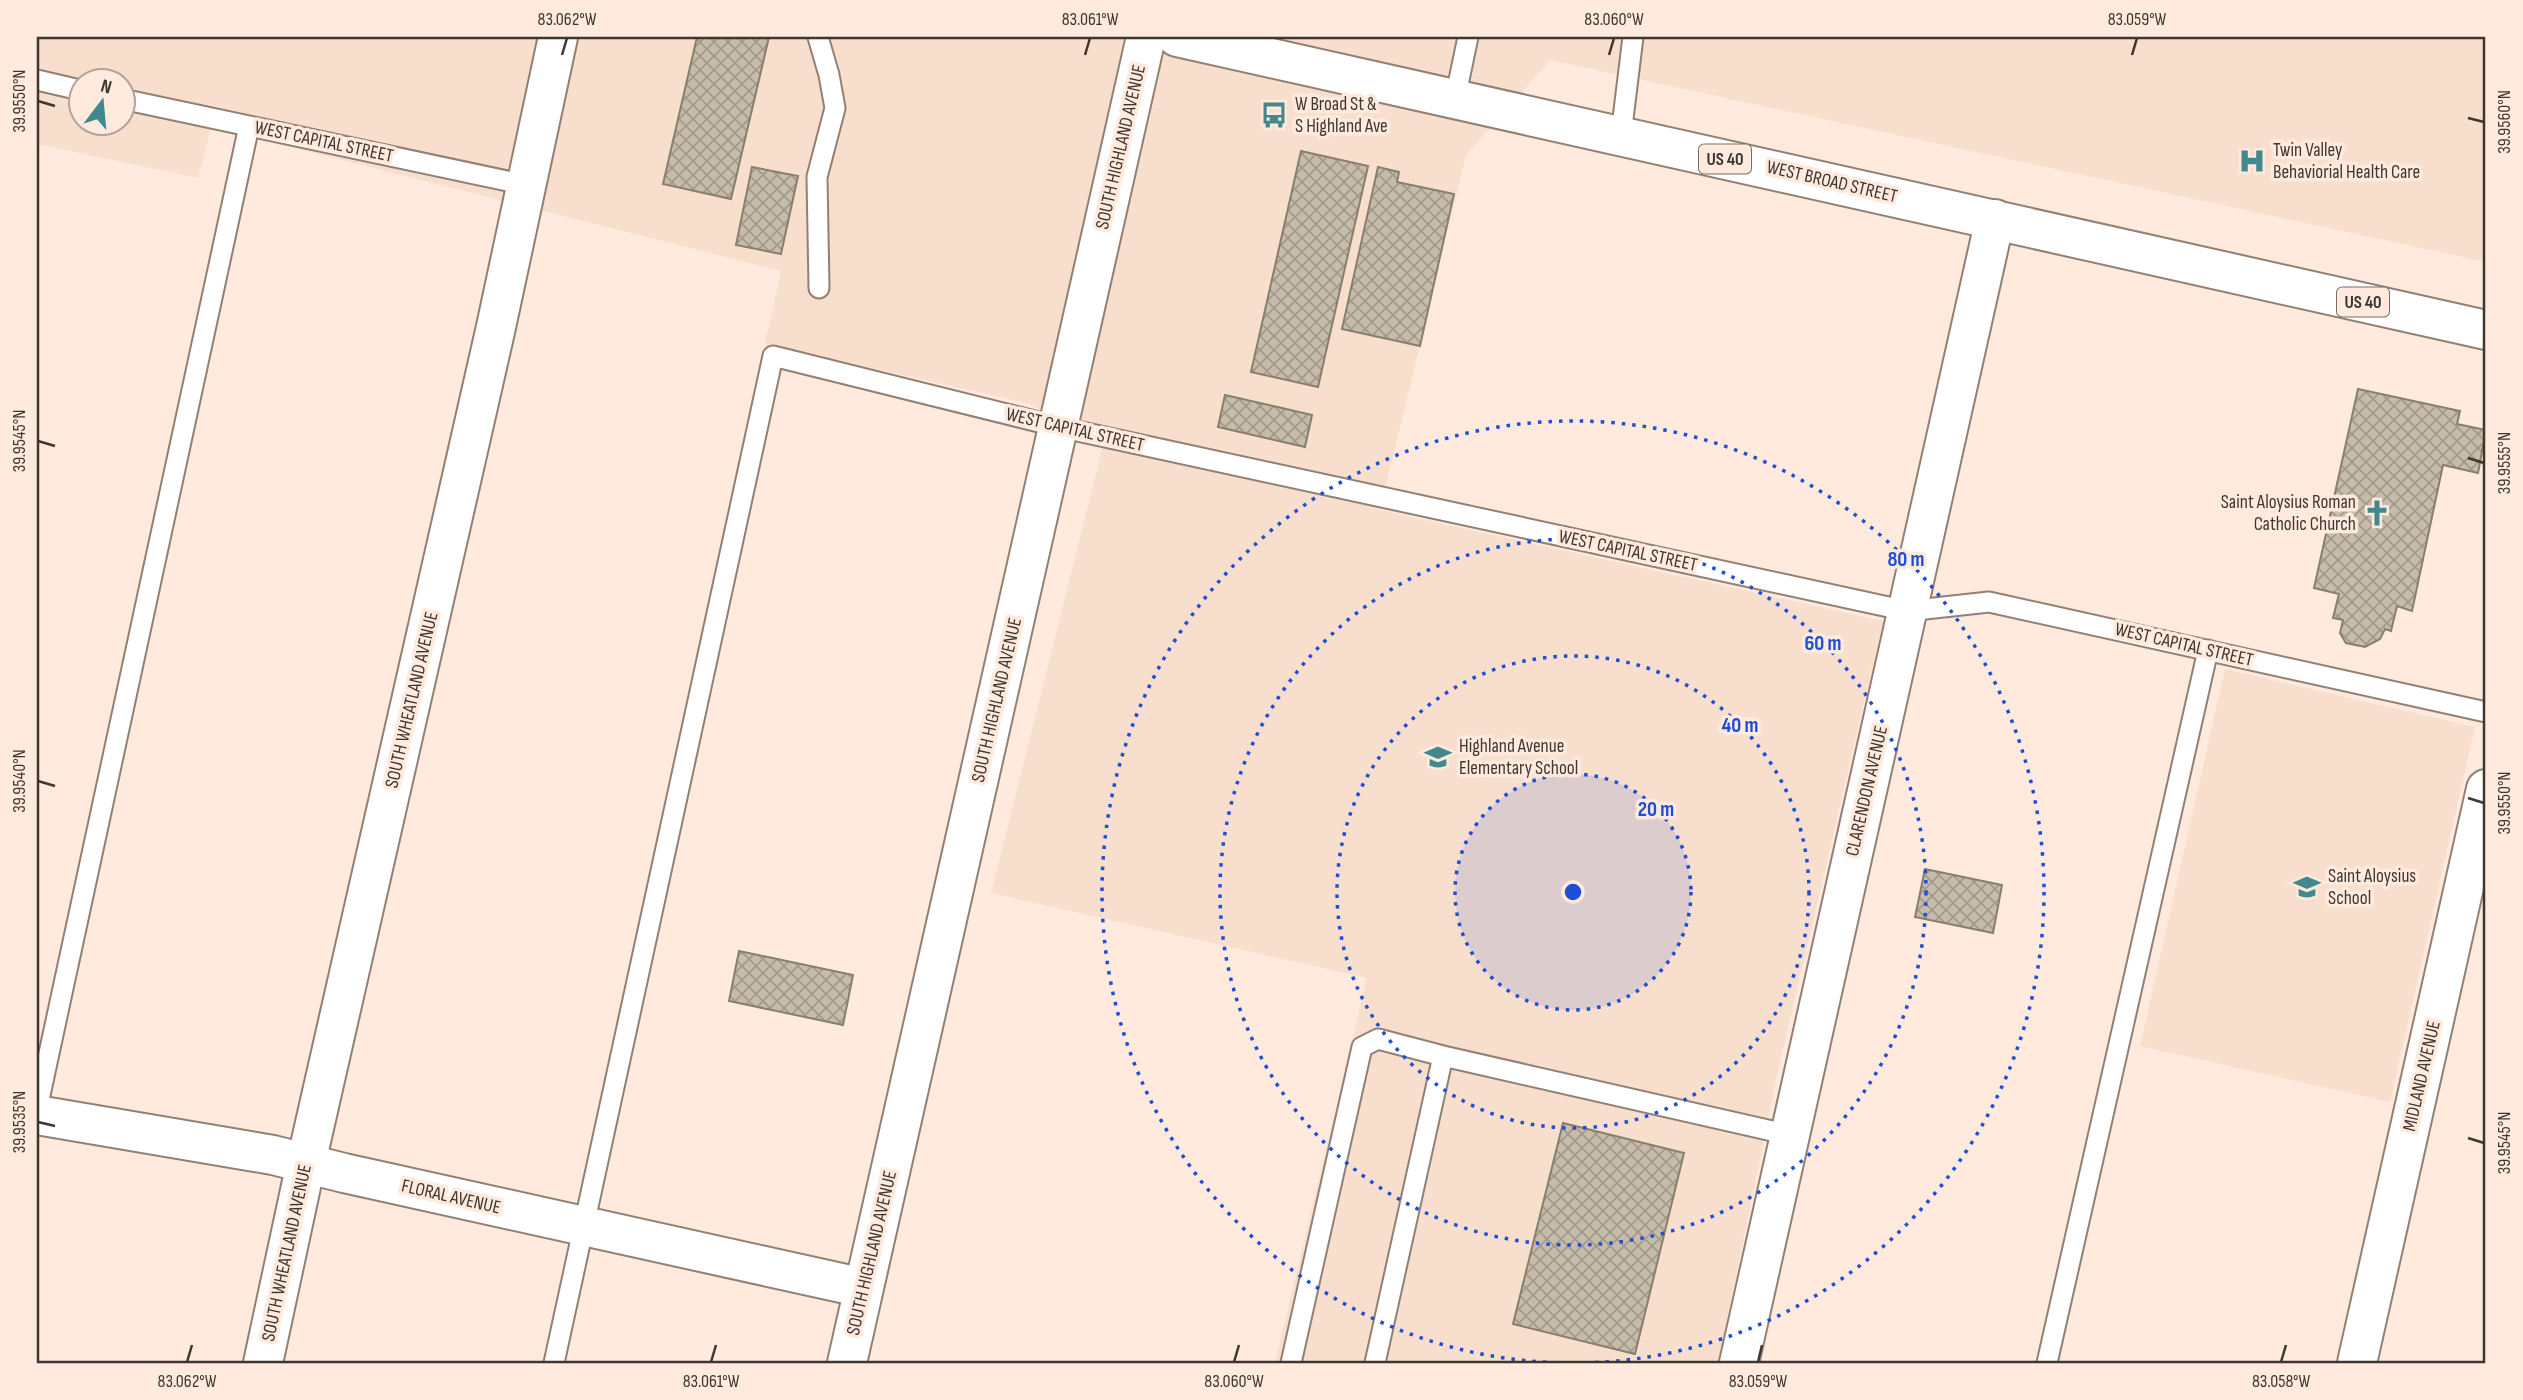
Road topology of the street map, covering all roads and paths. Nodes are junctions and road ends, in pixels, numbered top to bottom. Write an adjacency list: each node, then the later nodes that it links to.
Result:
1 (558, 37): 13 (street, SOUTH WHEATLAND AVENUE)
2 (818, 37): 15 (lane)
3 (1146, 37): 17 (street, SOUTH HIGHLAND AVENUE)
4 (1179, 37): 9 (street, WEST BROAD STREET / US 40)
5 (1468, 37): 9 (lane)
6 (1633, 37): 12 (lane)
7 (37, 80): 8 (lane)
8 (66, 87)
9 (1455, 99): 12 (street, WEST BROAD STREET / US 40)
10 (136, 102): 11 (lane, WEST CAPITAL STREET)
11 (249, 125): 13 (lane, WEST CAPITAL STREET); 23 (lane)
12 (1621, 135): 14 (street, WEST BROAD STREET / US 40)
13 (526, 185): 26 (street, SOUTH WHEATLAND AVENUE)
14 (1995, 219): 16 (street, WEST BROAD STREET / US 40); 18 (street, CLARENDON AVENUE)
15 (819, 288)
16 (2486, 330)
17 (1059, 427): 18 (lane, WEST CAPITAL STREET); 27 (lane, WEST CAPITAL STREET); 28 (street, SOUTH HIGHLAND AVENUE)
18 (1907, 611): 19 (lane, WEST CAPITAL STREET); 25 (street, CLARENDON AVENUE)
19 (2208, 650): 20 (lane, WEST CAPITAL STREET); 35 (lane)
20 (2486, 712)
21 (2486, 789): 36 (street, MIDLAND AVENUE)
22 (1443, 1056): 25 (lane); 32 (lane); 33 (lane)
23 (37, 1109)
24 (37, 1115): 26 (street, FLORAL AVENUE)
25 (1790, 1135): 34 (street, CLARENDON AVENUE)
26 (306, 1163): 27 (street, FLORAL AVENUE); 29 (street, SOUTH WHEATLAND AVENUE)
27 (585, 1227): 28 (street, FLORAL AVENUE); 30 (lane)
28 (864, 1288): 31 (street, SOUTH HIGHLAND AVENUE)
29 (263, 1363)
30 (554, 1363)
31 (847, 1363)
32 (1291, 1363)
33 (1375, 1363)
34 (1739, 1363)
35 (2047, 1363)
36 (2357, 1363)

